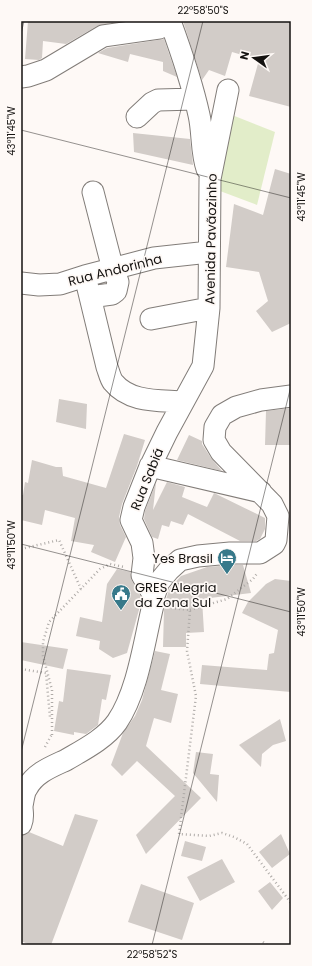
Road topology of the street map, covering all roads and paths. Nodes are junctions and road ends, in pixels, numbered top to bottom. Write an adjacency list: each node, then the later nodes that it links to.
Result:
1 (171, 22): 2 (street); 4 (street)
2 (21, 77)
3 (228, 90): 6 (street, Avenida Pavãozinho)
4 (195, 99): 5 (street); 6 (street)
5 (137, 118)
6 (210, 179): 8 (street, Avenida Pavãozinho)
7 (93, 192): 9 (street)
8 (209, 252): 9 (street, Rua Andorinha); 13 (street, Avenida Pavãozinho)
9 (113, 269): 10 (street, Rua Andorinha); 12 (street)
10 (85, 276): 11 (street, Rua Andorinha); 12 (street)
11 (21, 282)
12 (90, 297): 17 (street)
13 (209, 308): 14 (street); 15 (street, Avenida Pavãozinho)
14 (151, 319)
15 (203, 366): 17 (street, Rua Sabiá)
16 (291, 396): 19 (street)
17 (183, 402): 18 (street, Rua Sabiá)
18 (150, 466): 19 (street); 22 (street, Rua Sabiá)
19 (275, 501): 24 (street)
20 (21, 549): 23 (path)
21 (260, 570): 25 (path)
22 (143, 572): 23 (path); 24 (street, Rua Sabiá)
23 (81, 589): 27 (path)
24 (153, 601): 25 (path); 28 (street)
25 (190, 610): 30 (path)
26 (21, 669): 27 (path)
27 (52, 735): 28 (path)
28 (46, 769): 29 (street)
29 (21, 824)
30 (291, 903)
31 (263, 942): 32 (path)
32 (267, 945)

